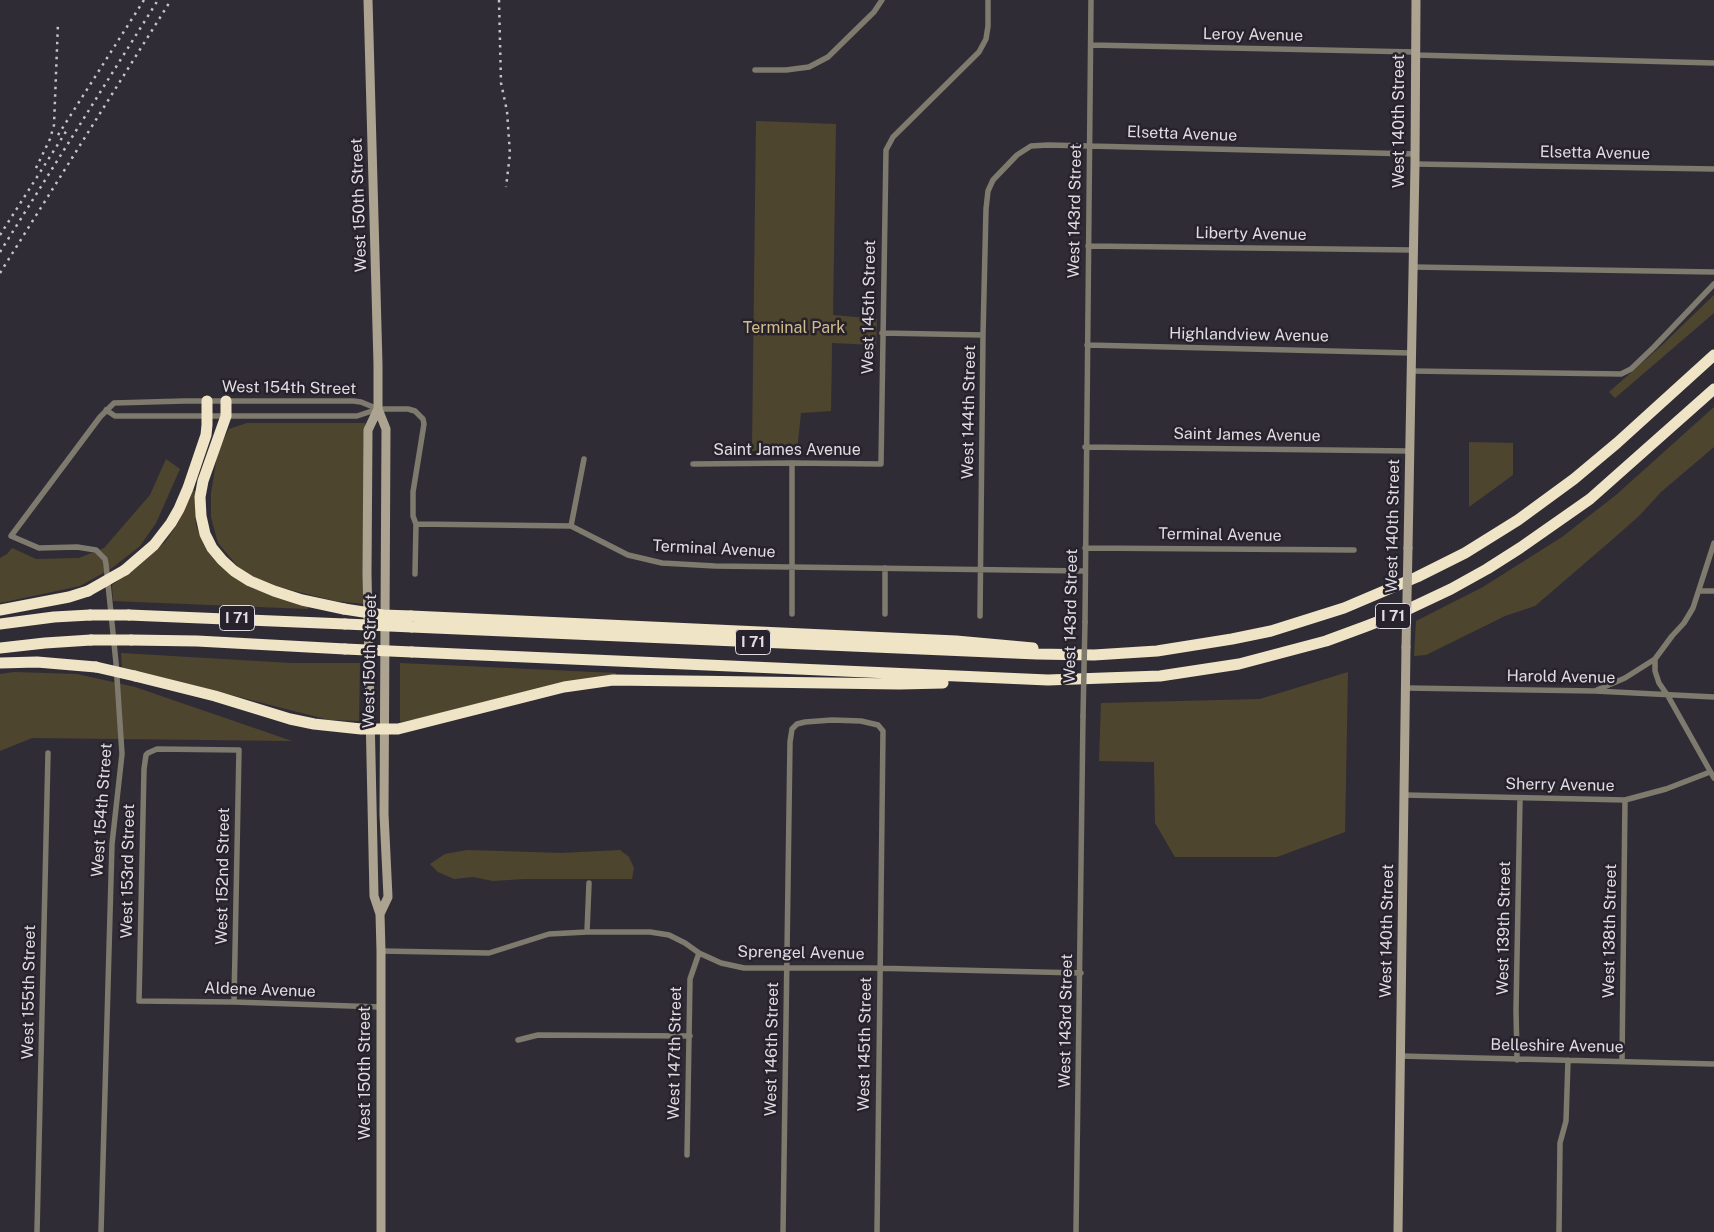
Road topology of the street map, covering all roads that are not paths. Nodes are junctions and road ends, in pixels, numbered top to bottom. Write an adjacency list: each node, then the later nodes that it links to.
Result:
1 (368, 0): 29 (main road, West 150th Street)
2 (882, 0): 9 (street)
3 (988, 0): 20 (street, West 145th Street)
4 (1091, 0): 6 (street, West 143rd Street)
5 (1416, 0): 7 (main road, West 140th Street)
6 (1091, 45): 7 (street, Leroy Avenue); 10 (street, West 143rd Street)
7 (1415, 54): 8 (street, Leroy Avenue); 11 (main road, West 140th Street)
8 (1714, 63)
9 (755, 70)
10 (1090, 145): 11 (street, Elsetta Avenue); 14 (street, Elsetta Avenue); 15 (street, West 143rd Street)
11 (1415, 154): 12 (main road, West 140th Street)
12 (1415, 164): 13 (street, Elsetta Avenue); 16 (main road, West 140th Street)
13 (1714, 169)
14 (986, 209): 21 (street, West 144th Street)
15 (1088, 246): 16 (street, Liberty Avenue); 22 (street, West 143rd Street)
16 (1412, 250): 17 (main road, West 140th Street)
17 (1412, 267): 18 (street); 23 (main road, West 140th Street)
18 (1714, 272)
19 (1714, 284): 25 (street)
20 (882, 333): 21 (street); 38 (street, West 145th Street)
21 (983, 335): 46 (street, West 144th Street)
22 (1087, 345): 23 (street, Highlandview Avenue); 33 (street, West 143rd Street)
23 (1411, 353): 25 (main road, West 140th Street)
24 (1714, 355): 55 (highway, I 71)
25 (1411, 371): 34 (main road, West 140th Street)
26 (1714, 389): 60 (highway, I 71)
27 (207, 401): 28 (street, West 154th Street); 30 (street, West 154th Street); 31 (highway)
28 (226, 401): 29 (street, West 154th Street); 32 (highway)
29 (378, 409): 32 (street, West 154th Street); 39 (street); 66 (main road, West 150th Street); 67 (main road, West 150th Street)
30 (106, 410): 31 (street, West 154th Street); 95 (street, West 154th Street)
31 (207, 415): 32 (street, West 154th Street); 51 (highway, bridge)
32 (226, 416): 55 (highway, bridge)
33 (1085, 447): 34 (street, Saint James Avenue); 42 (street, West 143rd Street)
34 (1409, 450): 61 (main road, West 140th Street, bridge)
35 (584, 459): 40 (street)
36 (792, 463): 37 (street, Saint James Avenue); 38 (street, Saint James Avenue); 44 (street)
37 (693, 464)
38 (881, 464)
39 (416, 524): 40 (street, Terminal Avenue); 48 (street)
40 (571, 526): 44 (street, Terminal Avenue)
41 (1714, 543): 49 (street)
42 (1085, 548): 43 (street, Terminal Avenue); 47 (street, West 143rd Street)
43 (1354, 550)
44 (792, 567): 45 (street, Terminal Avenue); 52 (street)
45 (885, 568): 46 (street, Terminal Avenue); 53 (street)
46 (981, 569): 47 (street, Terminal Avenue); 54 (street, West 144th Street)
47 (1085, 571): 82 (street, West 143rd Street, bridge)
48 (415, 574)
49 (1699, 591): 50 (street); 58 (street)
50 (1714, 591)
51 (0, 610)
52 (792, 614)
53 (885, 614)
54 (980, 616)
55 (412, 621): 56 (highway, I 71, bridge)
56 (0, 624)
57 (0, 648): 60 (highway, I 71, bridge)
58 (1655, 659): 62 (street); 63 (street)
59 (0, 663): 66 (highway, bridge)
60 (1006, 679): 67 (highway)
61 (1406, 688): 62 (street, Harold Avenue); 72 (main road, West 140th Street)
62 (1595, 691): 63 (street, Harold Avenue)
63 (1668, 696): 64 (street, Harold Avenue); 70 (street)
64 (1714, 697)
65 (832, 720): 80 (street, West 146th Street); 81 (street, West 145th Street)
66 (370, 729): 67 (highway); 76 (main road, West 150th Street)
67 (384, 729): 76 (main road, West 150th Street)
68 (240, 750): 83 (street, West 153rd Street); 84 (street, West 152nd Street)
69 (48, 753): 94 (street, West 155th Street)
70 (1710, 772): 71 (street); 74 (street, Sherry Avenue)
71 (1714, 778)
72 (1405, 795): 73 (street, Sherry Avenue); 88 (main road, West 140th Street)
73 (1520, 798): 74 (street, Sherry Avenue); 89 (street, West 139th Street)
74 (1625, 800): 91 (street, West 138th Street)
75 (589, 883): 77 (street)
76 (380, 914): 78 (main road, West 150th Street)
77 (587, 932): 78 (street, Sprengel Avenue); 79 (street, Sprengel Avenue)
78 (381, 951): 85 (main road, West 150th Street)
79 (698, 953): 80 (street, Sprengel Avenue); 86 (street, West 147th Street)
80 (786, 968): 81 (street, Sprengel Avenue); 97 (street, West 146th Street)
81 (879, 968): 82 (street, Sprengel Avenue); 98 (street, West 145th Street)
82 (1081, 973): 99 (street, West 143rd Street)
83 (139, 1001): 84 (street, Aldene Avenue)
84 (234, 1002): 85 (street, Aldene Avenue)
85 (380, 1007): 96 (main road, West 150th Street)
86 (690, 1036): 87 (street); 93 (street, West 147th Street)
87 (518, 1040)
88 (1400, 1056): 89 (street, Belleshire Avenue); 100 (main road, West 140th Street)
89 (1517, 1060): 90 (street, Belleshire Avenue)
90 (1568, 1060): 91 (street, Belleshire Avenue); 101 (street)
91 (1622, 1061): 92 (street, Belleshire Avenue)
92 (1714, 1064)
93 (687, 1155)
94 (37, 1232)
95 (101, 1232)
96 (381, 1232)
97 (783, 1232)
98 (877, 1232)
99 (1076, 1232)
100 (1398, 1232)
101 (1560, 1232)

